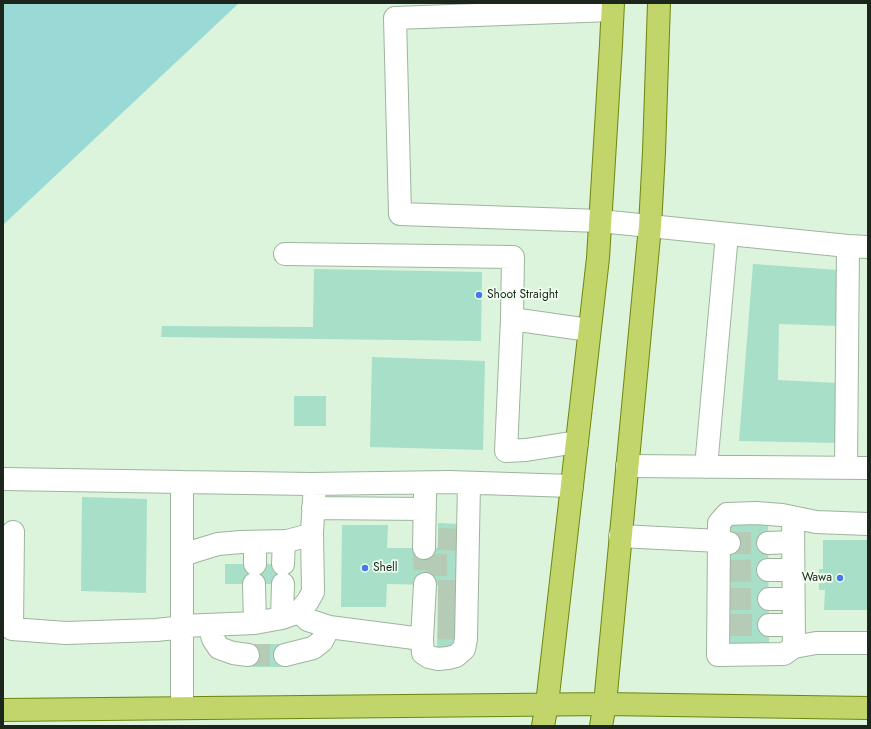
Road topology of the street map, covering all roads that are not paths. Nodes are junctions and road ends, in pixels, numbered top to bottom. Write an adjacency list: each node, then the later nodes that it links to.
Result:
1 (659, 3): 4 (main road)
2 (613, 7): 3 (main road); 3 (street)
3 (600, 221): 4 (street); 9 (main road)
4 (650, 226): 5 (street); 11 (main road)
5 (727, 234): 6 (street); 12 (street)
6 (858, 246): 13 (street)
7 (285, 254): 8 (street)
8 (512, 319): 9 (street); 10 (street)
9 (589, 330): 10 (main road)
10 (577, 442): 20 (main road)
11 (627, 466): 12 (street); 27 (main road)
12 (706, 467): 13 (street)
13 (846, 468): 14 (street)
14 (868, 468)
15 (3, 479): 16 (street)
16 (182, 482): 19 (street); 34 (street)
17 (425, 482): 18 (street); 19 (street); 22 (street)
18 (469, 483): 20 (street); 45 (street)
19 (315, 484): 21 (street)
20 (572, 486): 50 (main road)
21 (313, 508): 22 (street); 26 (street)
22 (424, 509): 30 (street)
23 (793, 518): 24 (street); 31 (street); 32 (street)
24 (868, 524)
25 (13, 532): 44 (street)
26 (312, 532): 28 (street); 39 (street)
27 (620, 536): 31 (street); 51 (main road)
28 (284, 541): 29 (street); 39 (street)
29 (255, 542): 34 (street); 40 (street)
30 (429, 542)
31 (724, 542): 47 (street)
32 (793, 542): 33 (street); 36 (street)
33 (768, 543)
34 (182, 555): 44 (street)
35 (768, 570): 36 (street)
36 (793, 570): 38 (street)
37 (769, 600): 38 (street)
38 (793, 600): 43 (street)
39 (291, 615): 40 (street); 45 (street)
40 (255, 623): 41 (street)
41 (209, 625): 44 (street); 48 (street)
42 (769, 625): 43 (street)
43 (794, 625): 47 (street)
44 (182, 626): 52 (street)
45 (329, 627): 49 (street)
46 (868, 643): 47 (street)
47 (794, 648)
48 (248, 654)
49 (285, 655)
50 (546, 704): 51 (main road); 52 (main road); 56 (main road)
51 (604, 704): 53 (main road); 57 (main road)
52 (182, 708): 54 (main road); 55 (main road)
53 (868, 708)
54 (3, 710)
55 (167, 726)
56 (543, 726)
57 (601, 726)

